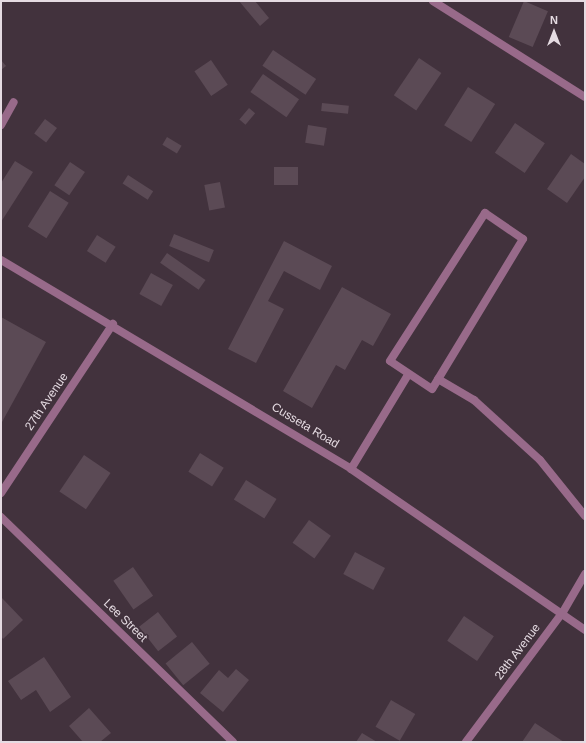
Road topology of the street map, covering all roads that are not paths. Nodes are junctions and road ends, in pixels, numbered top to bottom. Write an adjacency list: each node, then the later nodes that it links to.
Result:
1 (433, 1): 2 (street)
2 (585, 97)
3 (14, 102): 4 (street)
4 (1, 124)
5 (1, 260): 6 (street, Cusseta Road)
6 (113, 324): 9 (street, Cusseta Road); 10 (street, 27th Avenue)
7 (408, 375): 8 (street); 8 (street); 9 (street)
8 (438, 379): 11 (street)
9 (351, 469): 14 (street, Cusseta Road)
10 (1, 493)
11 (585, 516)
12 (1, 517): 16 (street, Lee Street)
13 (585, 574): 14 (street, 28th Avenue)
14 (563, 612): 15 (street, Cusseta Road); 17 (street, 28th Avenue)
15 (585, 630)
16 (233, 742)
17 (466, 742)

